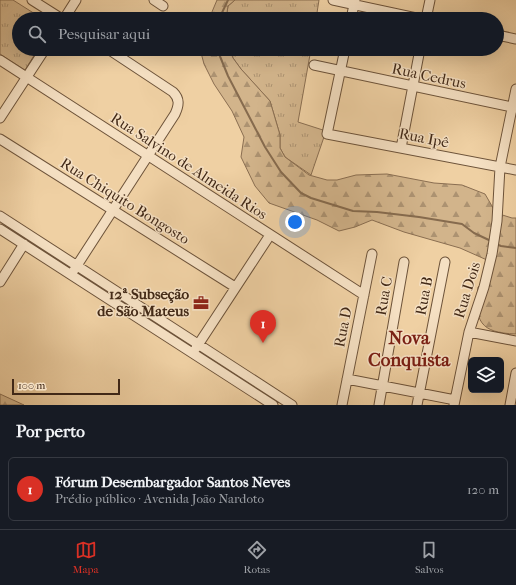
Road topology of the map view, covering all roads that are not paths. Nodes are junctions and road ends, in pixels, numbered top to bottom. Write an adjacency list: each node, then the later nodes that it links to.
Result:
1 (32, 0): 8 (street)
2 (76, 0): 9 (street)
3 (154, 0): 7 (street)
4 (333, 0): 6 (street)
5 (430, 0): 12 (street)
6 (354, 2): 10 (street); 11 (street)
7 (163, 6)
8 (52, 12)
9 (68, 12)
10 (352, 12)
11 (393, 12)
12 (427, 12)
13 (504, 36): 14 (street)
14 (516, 39)
15 (41, 56): 22 (street)
16 (119, 56): 29 (street)
17 (343, 56): 21 (street)
18 (419, 56): 23 (street)
19 (0, 60): 22 (street, Rua Salvino de Almeida Rios)
20 (314, 65): 21 (street, Rua Cedrus)
21 (340, 71): 23 (street, Rua Cedrus); 28 (street, Rua Ipê)
22 (28, 78): 26 (street); 29 (street, Rua Salvino de Almeida Rios)
23 (413, 87): 25 (street, Rua Cedrus); 28 (street)
24 (516, 88): 25 (street)
25 (514, 107): 30 (street)
26 (0, 118)
27 (0, 139): 32 (street, Rua Chiquito Bongosto)
28 (401, 148): 30 (street, Rua Ipê)
29 (148, 155): 32 (street); 35 (street, Rua Salvino de Almeida Rios)
30 (500, 167): 31 (street, Rua Ipê); 45 (street, Rua Dois)
31 (516, 170)
32 (113, 211): 40 (street); 43 (street, Rua Chiquito Bongosto)
33 (0, 216): 40 (street)
34 (0, 229): 36 (street)
35 (270, 235): 43 (street); 44 (street, Rua Salvino de Almeida Rios)
36 (24, 244): 41 (street); 42 (street)
37 (372, 254): 44 (street, Rua D)
38 (404, 262): 51 (street, Rua C)
39 (445, 262): 52 (street, Rua B)
40 (77, 266): 41 (street); 47 (street)
41 (71, 275): 48 (street)
42 (0, 282)
43 (235, 287): 47 (street)
44 (364, 295): 50 (street, Rua D)
45 (469, 332): 46 (street); 53 (street, Rua Dois)
46 (516, 341)
47 (199, 343): 48 (street); 55 (street)
48 (193, 353): 54 (street)
49 (516, 373): 59 (street)
50 (347, 379): 51 (street); 56 (street, Rua D)
51 (383, 385): 52 (street); 57 (street, Rua C)
52 (419, 393): 53 (street); 58 (street, Rua B)
53 (454, 403)
54 (273, 405)
55 (292, 405)
56 (342, 405)
57 (379, 405)
58 (417, 405)
59 (510, 405)

